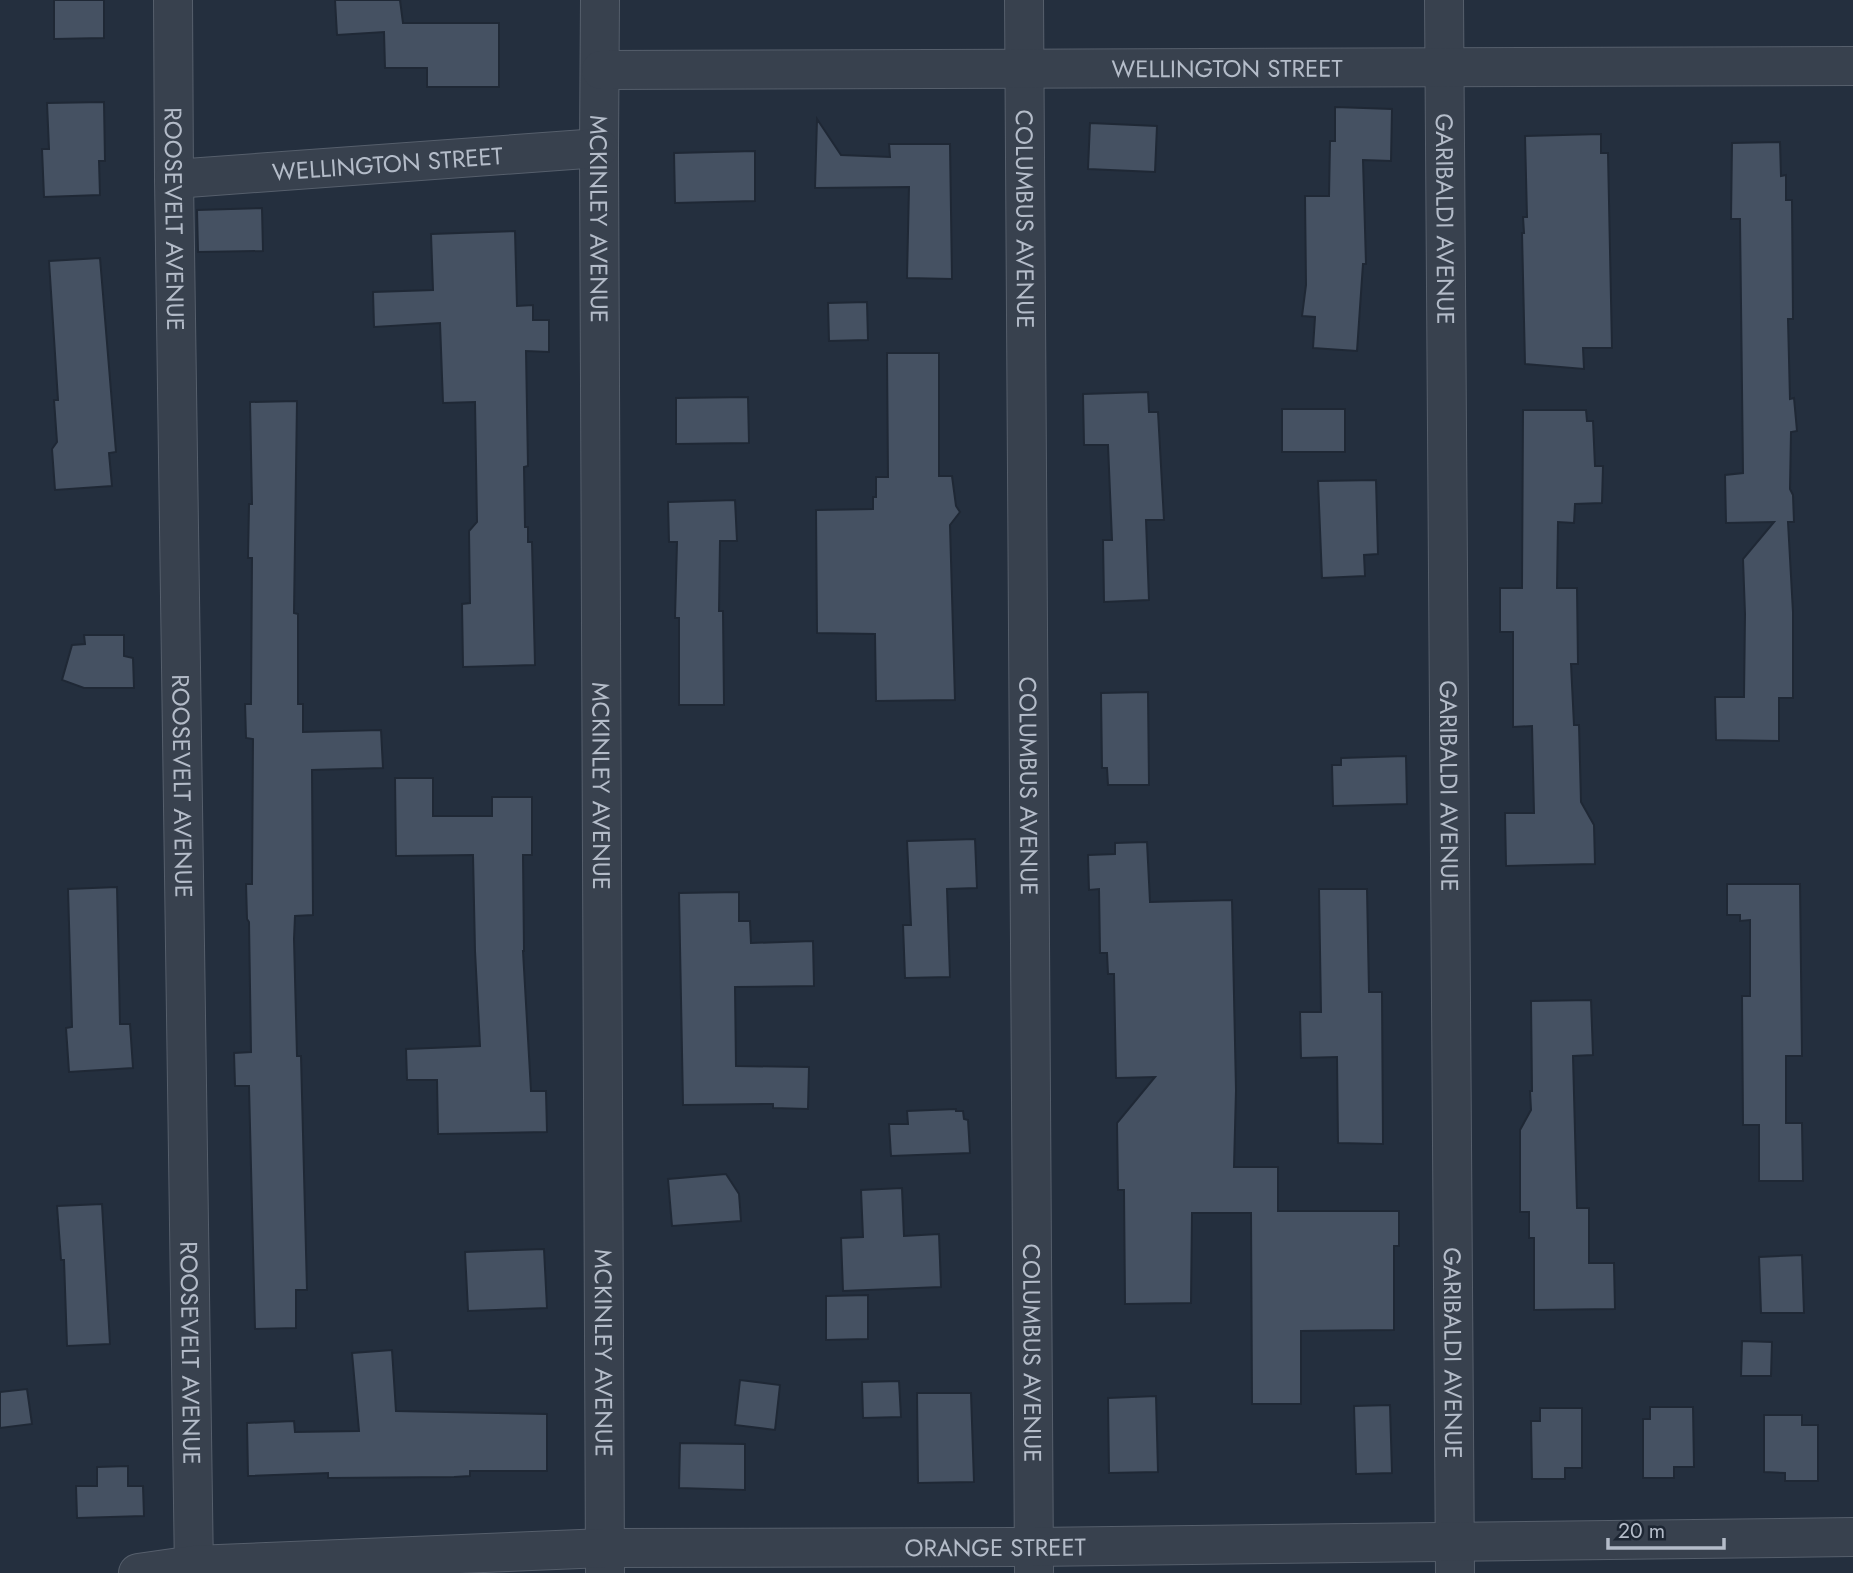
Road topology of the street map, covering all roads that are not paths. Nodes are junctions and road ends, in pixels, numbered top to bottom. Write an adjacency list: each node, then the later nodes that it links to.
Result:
1 (173, 0): 10 (street, ROOSEVELT AVENUE)
2 (600, 0): 8 (street, MCKINLEY AVENUE)
3 (1024, 0): 6 (street, COLUMBUS AVENUE)
4 (1444, 0): 7 (street, GARIBALDI AVENUE)
5 (1853, 66): 7 (street, WELLINGTON STREET)
6 (1026, 68): 7 (street, WELLINGTON STREET); 8 (street, WELLINGTON STREET); 13 (street, COLUMBUS AVENUE)
7 (1445, 68): 12 (street, GARIBALDI AVENUE)
8 (601, 70): 9 (street, MCKINLEY AVENUE)
9 (599, 148): 10 (street, WELLINGTON STREET); 14 (street, MCKINLEY AVENUE)
10 (174, 179): 15 (street, ROOSEVELT AVENUE)
11 (1853, 1537): 12 (street, ORANGE STREET)
12 (1455, 1558): 13 (street, ORANGE STREET)
13 (1034, 1560): 14 (street, ORANGE STREET)
14 (604, 1561): 15 (street, ORANGE STREET)
15 (194, 1569): 16 (street, ORANGE STREET)
16 (138, 1573)

